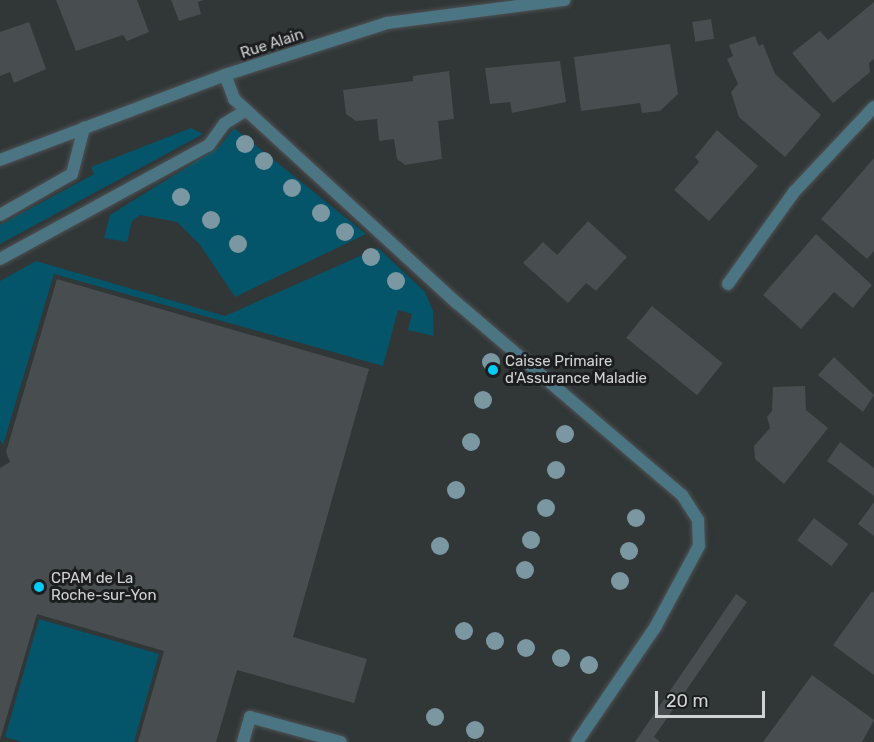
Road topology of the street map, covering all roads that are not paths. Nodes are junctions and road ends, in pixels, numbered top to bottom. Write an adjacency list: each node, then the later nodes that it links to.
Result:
1 (565, 0): 2 (street, Rue Alain)
2 (225, 75): 4 (street); 5 (street, Rue Alain)
3 (874, 107): 9 (street)
4 (246, 110): 8 (street); 12 (street)
5 (84, 128): 6 (street, Rue Alain); 7 (street)
6 (0, 160)
7 (0, 215)
8 (0, 259)
9 (728, 285)
10 (243, 742): 11 (street)
11 (341, 742)
12 (577, 742)

